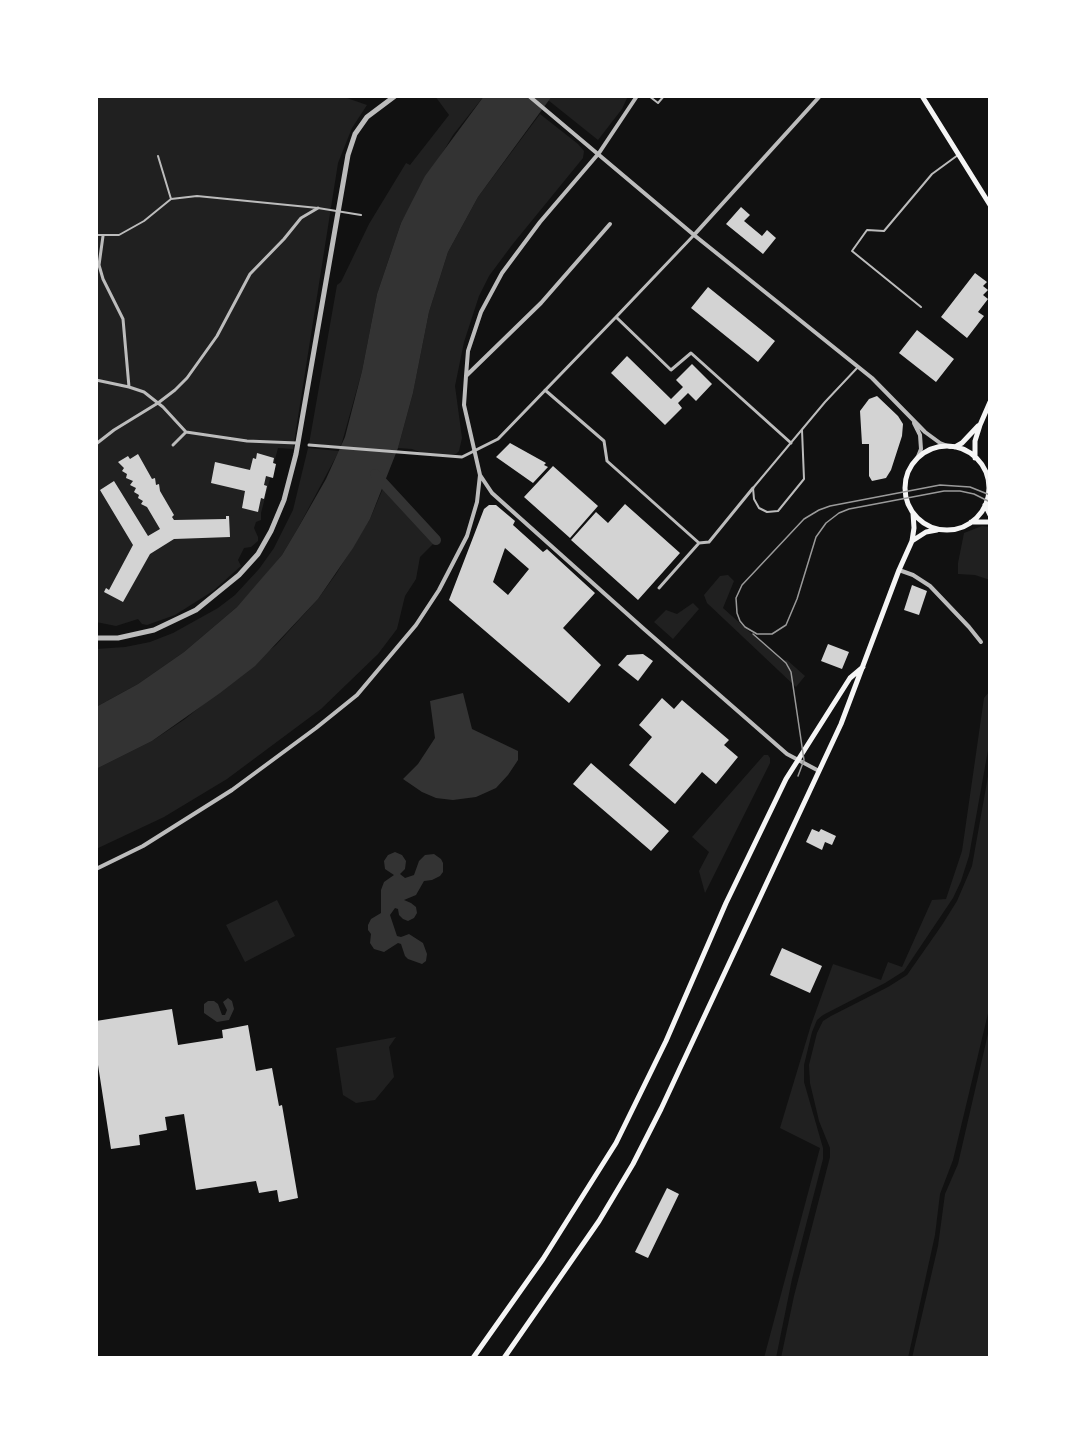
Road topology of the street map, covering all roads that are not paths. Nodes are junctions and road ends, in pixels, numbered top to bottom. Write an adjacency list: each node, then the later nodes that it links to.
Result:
1 (395, 96): 14 (street)
2 (529, 96): 8 (street)
3 (638, 96): 8 (street)
4 (649, 96): 5 (lane)
5 (664, 96)
6 (820, 96): 17 (street)
7 (922, 96): 9 (main road)
8 (599, 153): 17 (street); 23 (street)
9 (958, 155): 12 (main road); 20 (lane)
10 (158, 156): 11 (lane)
11 (171, 199): 13 (lane); 19 (lane)
12 (990, 205)
13 (318, 208): 14 (lane); 28 (street)
14 (338, 211): 15 (lane); 33 (street)
15 (361, 215)
16 (610, 224): 23 (street)
17 (694, 234): 21 (street); 22 (street)
18 (96, 236): 19 (lane)
19 (103, 236): 25 (street)
20 (921, 307)
21 (616, 317): 26 (street); 34 (street)
22 (858, 367): 29 (street); 31 (lane)
23 (466, 376): 39 (street)
24 (96, 380): 25 (street)
25 (129, 387): 28 (street)
26 (545, 390): 39 (street); 52 (street)
27 (990, 402): 30 (main road)
28 (158, 403): 32 (street); 35 (street)
29 (911, 417): 38 (street); 41 (street)
30 (980, 425): 38 (main road); 40 (main road)
31 (802, 430): 34 (lane); 44 (lane)
32 (186, 432): 33 (street); 37 (street)
33 (298, 443): 55 (street)
34 (791, 443): 44 (lane)
35 (96, 444)
36 (309, 444): 39 (street)
37 (173, 445)
38 (953, 447): 40 (main road); 41 (main road)
39 (474, 450): 42 (street)
40 (975, 458): 43 (main road)
41 (918, 459): 46 (main road)
42 (480, 474): 58 (street); 60 (street)
43 (989, 481): 45 (main road)
44 (753, 488): 52 (street)
45 (985, 506): 47 (main road); 48 (main road)
46 (913, 513): 50 (main road); 51 (main road)
47 (990, 515)
48 (971, 522): 49 (main road); 50 (main road)
49 (990, 522)
50 (940, 530): 51 (main road)
51 (912, 541): 53 (main road)
52 (699, 543): 54 (street)
53 (899, 570): 56 (street); 57 (main road)
54 (659, 588)
55 (96, 638)
56 (981, 642)
57 (864, 666): 58 (main road); 59 (main road)
58 (797, 759): 59 (street); 61 (main road)
59 (819, 771): 62 (main road)
60 (96, 869)
61 (472, 1358)
62 (504, 1358)

